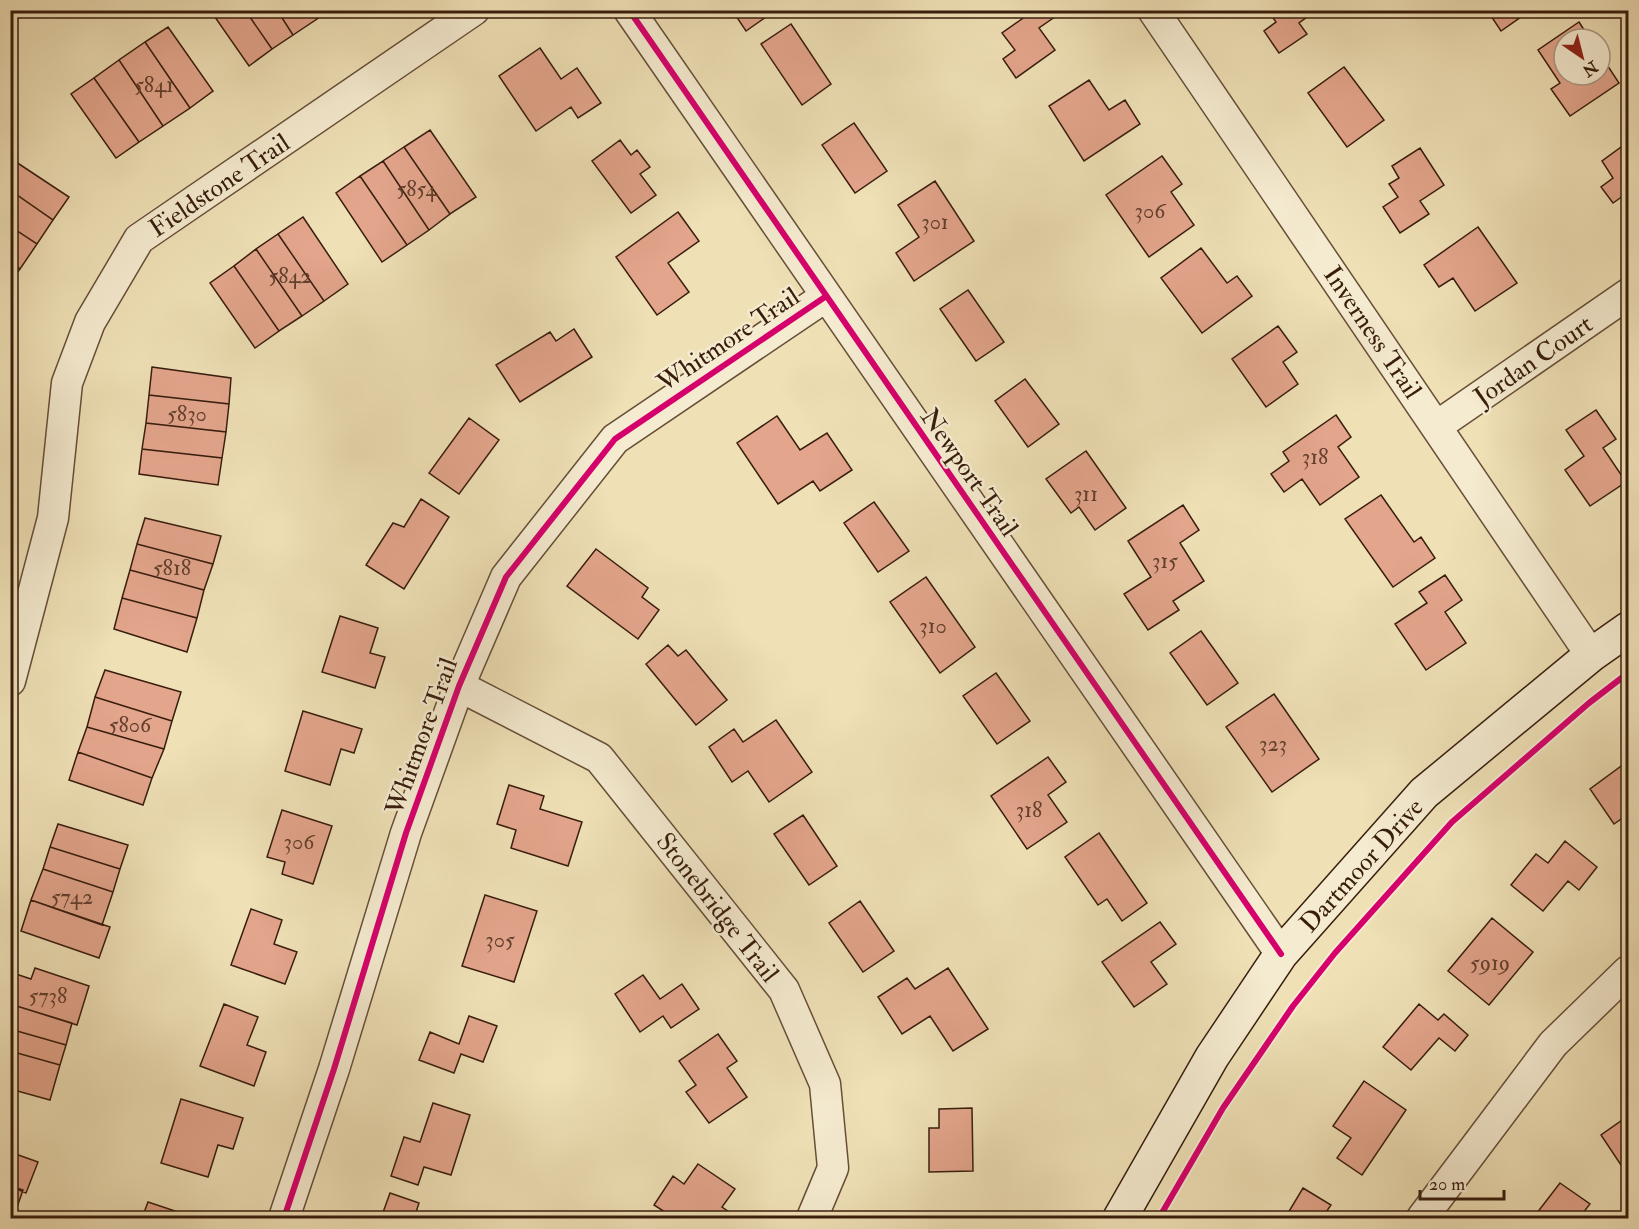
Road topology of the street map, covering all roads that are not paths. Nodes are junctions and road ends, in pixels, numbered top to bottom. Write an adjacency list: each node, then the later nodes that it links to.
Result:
1 (474, 10): 9 (street, Fieldstone Trail)
2 (629, 10): 5 (street, Newport Trail)
3 (1153, 10): 6 (street, Inverness Trail)
4 (1629, 294): 6 (street, Jordan Court)
5 (825, 297): 10 (street, Whitmore Trail); 11 (street, Newport Trail)
6 (1437, 426): 8 (street, Inverness Trail)
7 (1629, 629): 8 (street, Dartmoor Drive)
8 (1591, 655): 11 (street, Dartmoor Drive)
9 (10, 681)
10 (459, 686): 13 (street, Whitmore Trail); 14 (street, Stonebridge Trail)
11 (1281, 954): 15 (street, Dartmoor Drive)
12 (1629, 971): 16 (street)
13 (284, 1218)
14 (812, 1218)
15 (1120, 1218)
16 (1422, 1218)

